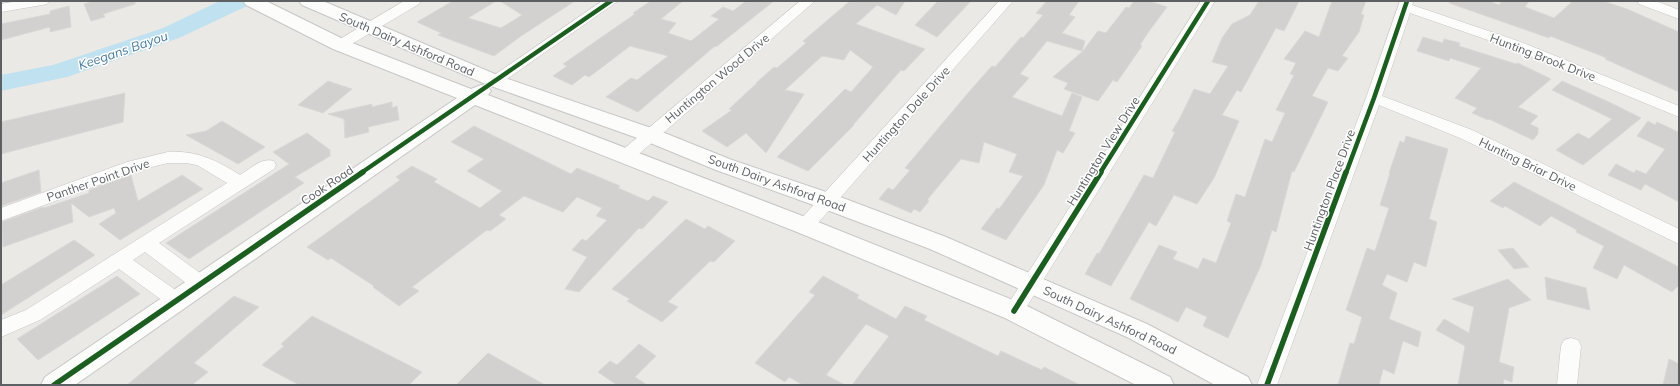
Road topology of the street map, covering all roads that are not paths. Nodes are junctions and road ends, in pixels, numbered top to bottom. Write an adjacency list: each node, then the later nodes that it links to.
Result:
1 (42, 1): 11 (street)
2 (308, 1): 13 (main road, South Dairy Ashford Road)
3 (414, 1): 13 (street)
4 (611, 1): 15 (street, Cook Road)
5 (808, 1): 19 (street, Huntington Wood Drive)
6 (1006, 1): 23 (street, Huntington Dale Drive)
7 (1208, 1): 29 (street, Huntington View Drive)
8 (1644, 1): 12 (street)
9 (258, 4): 14 (main road, South Dairy Ashford Road)
10 (1406, 4): 17 (street, Huntington Place Drive); 18 (street, Hunting Brook Drive)
11 (1, 8)
12 (1679, 15)
13 (368, 28): 14 (street); 15 (main road, South Dairy Ashford Road)
14 (340, 45): 16 (main road, South Dairy Ashford Road)
15 (495, 81): 16 (main road, Cook Road); 19 (main road, South Dairy Ashford Road)
16 (472, 97): 20 (main road, South Dairy Ashford Road); 30 (main road, Cook Road)
17 (1374, 98): 26 (street, Hunting Briar Drive); 38 (street, Huntington Place Drive)
18 (1679, 112)
19 (650, 135): 20 (street, Huntington Wood Drive); 23 (main road, South Dairy Ashford Road)
20 (626, 156): 25 (main road, South Dairy Ashford Road)
21 (268, 165): 22 (street)
22 (240, 183): 24 (street, Panther Point Drive); 27 (street)
23 (827, 201): 25 (street, Huntington Dale Drive); 29 (main road, South Dairy Ashford Road)
24 (1, 215)
25 (805, 226): 32 (main road, South Dairy Ashford Road)
26 (1679, 237)
27 (146, 243): 28 (street); 30 (street)
28 (120, 260): 31 (street); 33 (street)
29 (1032, 283): 32 (street, Huntington View Drive); 37 (main road, South Dairy Ashford Road)
30 (201, 284): 31 (main road, Cook Road)
31 (177, 300): 35 (main road, Cook Road)
32 (1014, 311): 36 (main road, South Dairy Ashford Road)
33 (1, 329)
34 (1572, 346): 39 (street)
35 (54, 385)
36 (1161, 385)
37 (1239, 385)
38 (1266, 385)
39 (1567, 385)

